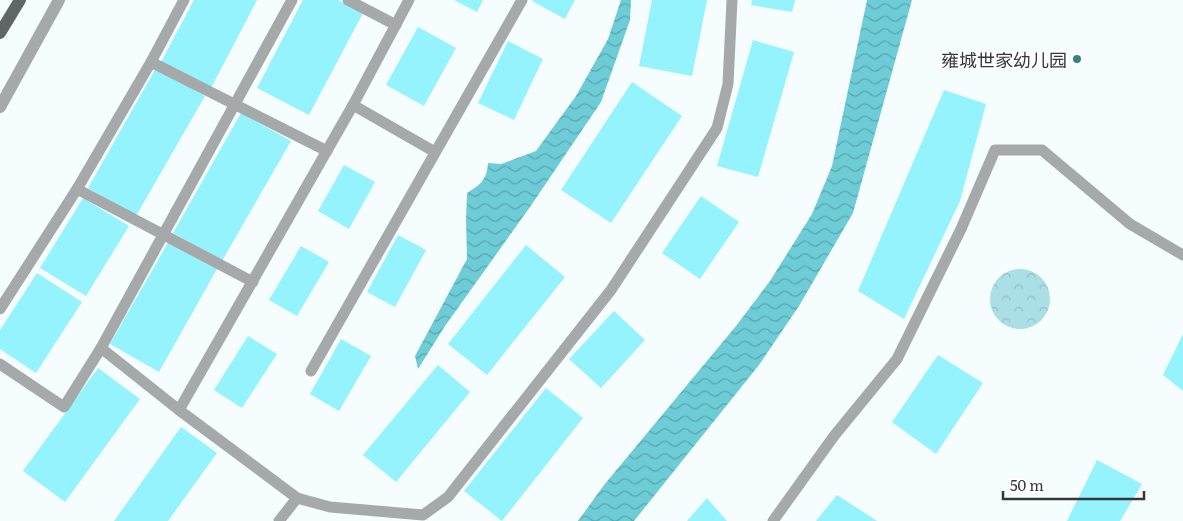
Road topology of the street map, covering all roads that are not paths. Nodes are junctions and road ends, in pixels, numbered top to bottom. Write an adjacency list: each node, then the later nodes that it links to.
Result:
1 (20, 0): 10 (main road)
2 (59, 0): 14 (street)
3 (184, 0): 11 (lane)
4 (292, 0): 12 (lane)
5 (348, 0): 9 (lane)
6 (409, 0): 9 (lane)
7 (522, 0): 16 (lane)
8 (732, 0): 26 (lane)
9 (396, 25): 13 (lane)
10 (0, 33)
11 (151, 62): 12 (lane); 17 (lane)
12 (235, 104): 15 (lane); 18 (lane)
13 (353, 105): 15 (lane); 16 (lane)
14 (0, 107)
15 (326, 151): 20 (lane)
16 (436, 152): 24 (lane)
17 (77, 189): 18 (lane); 21 (lane)
18 (163, 234): 20 (lane); 22 (lane)
19 (1183, 255): 28 (lane)
20 (253, 282): 25 (lane)
21 (0, 310)
22 (101, 348): 23 (lane); 25 (lane)
23 (0, 364)
24 (312, 371)
25 (179, 410): 26 (lane)
26 (297, 498): 27 (lane)
27 (279, 521)
28 (773, 521)

